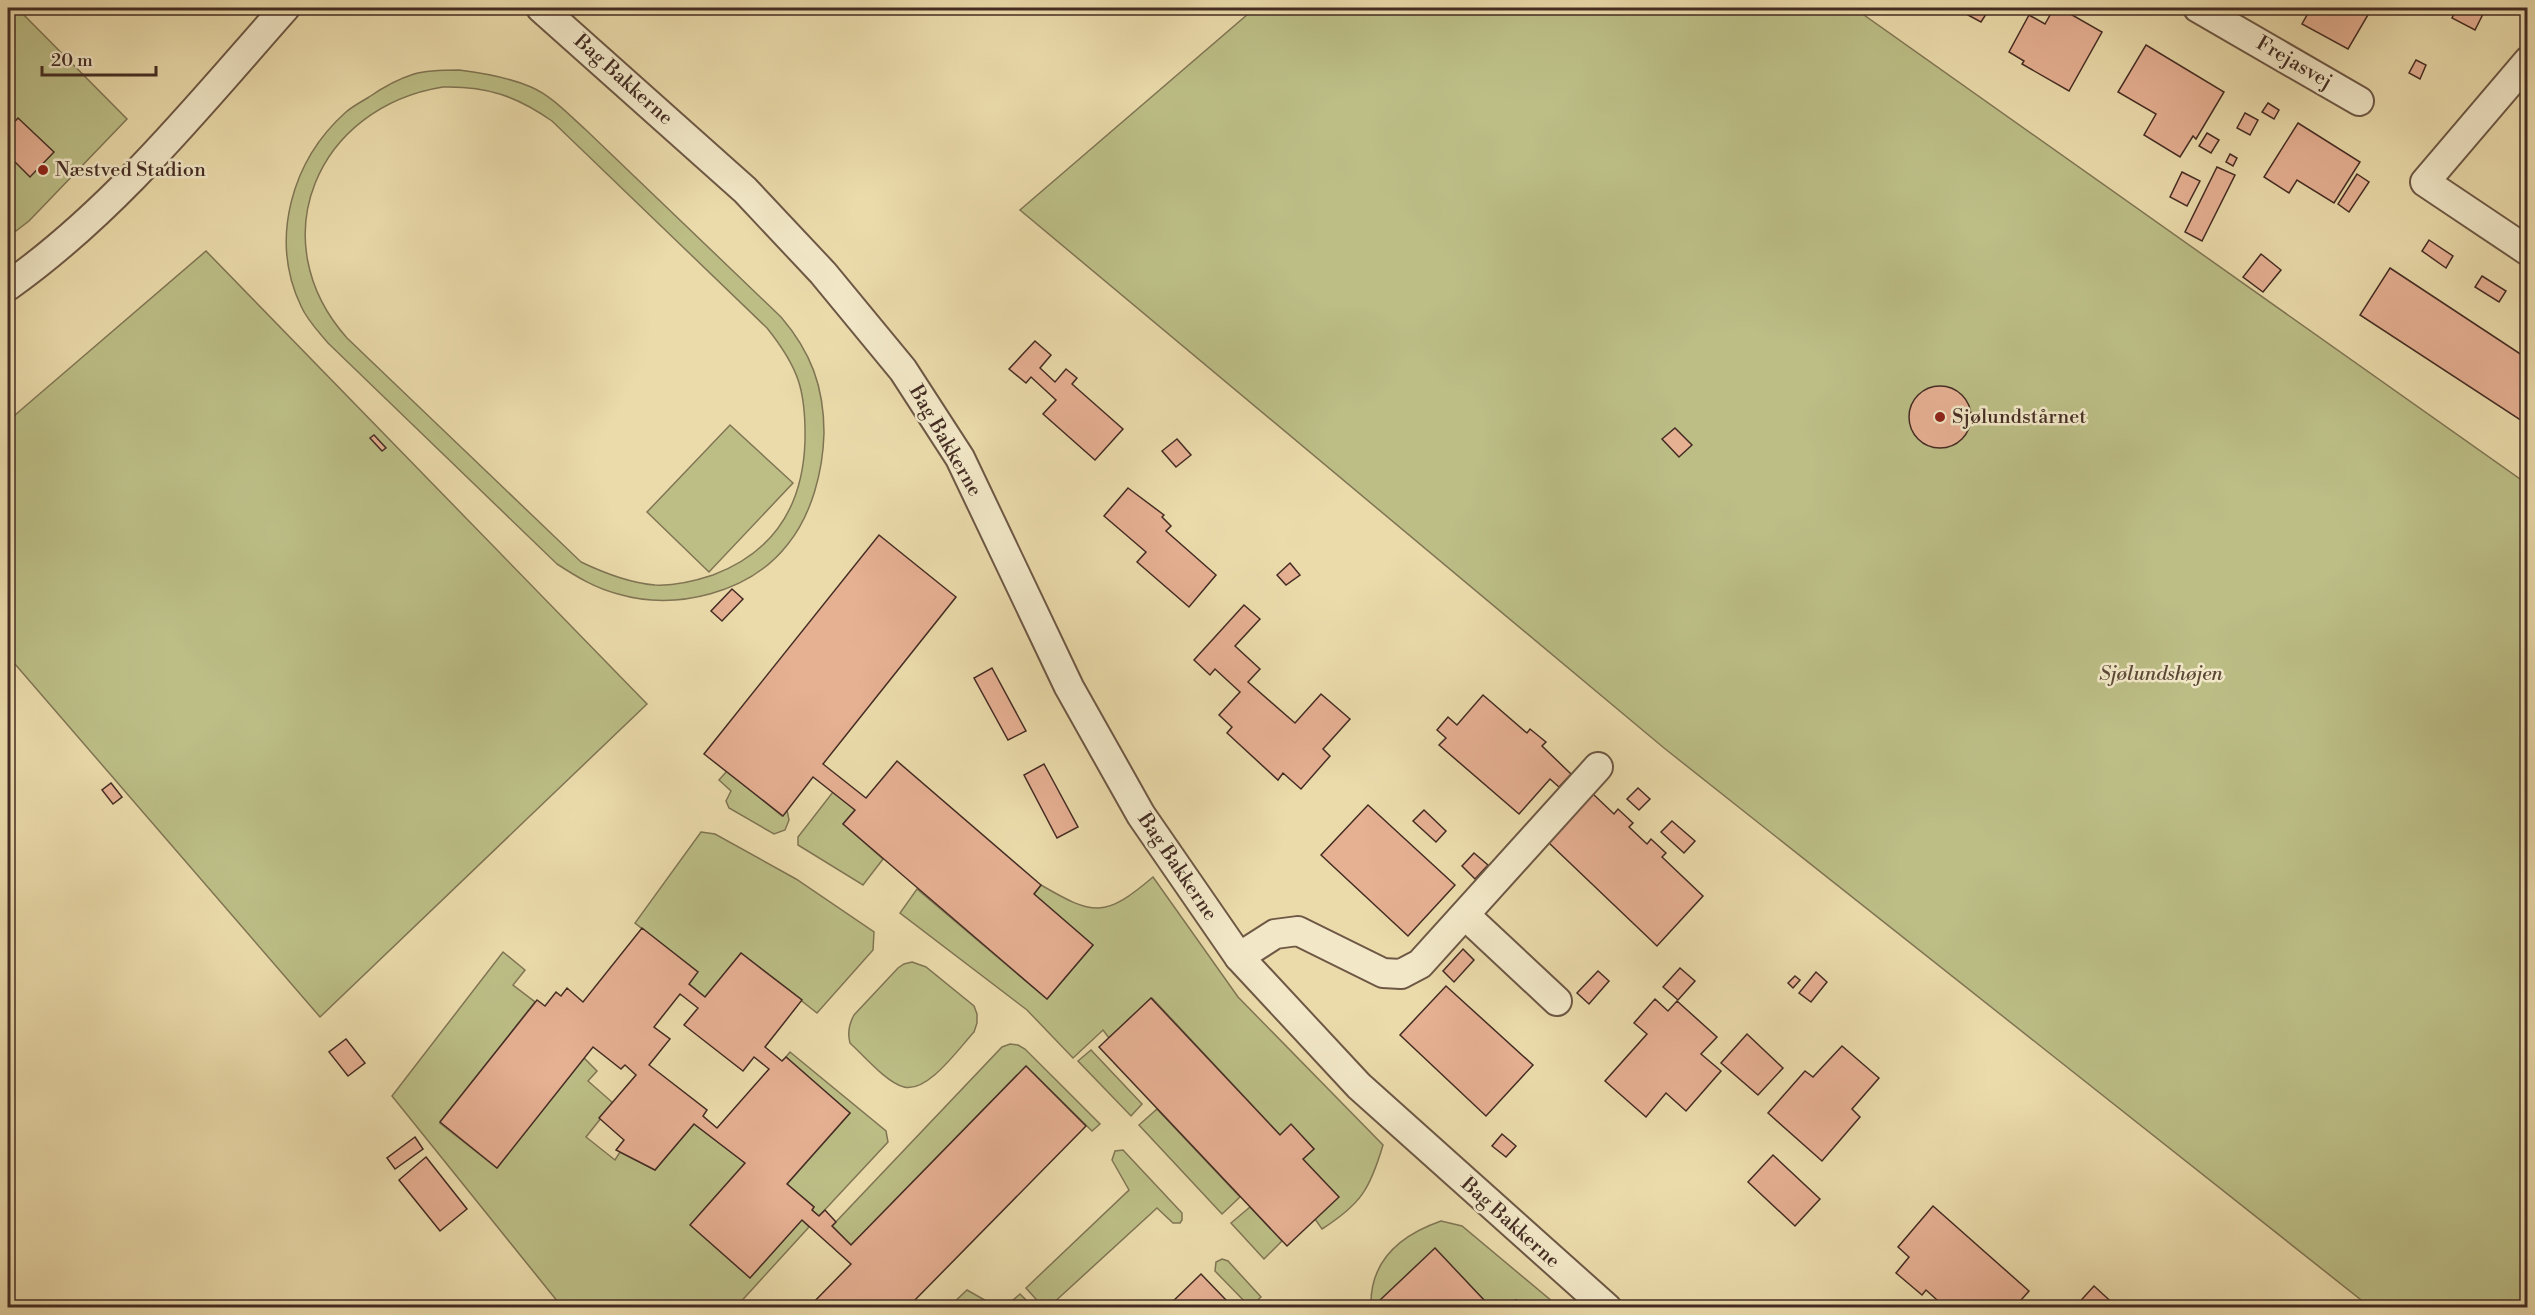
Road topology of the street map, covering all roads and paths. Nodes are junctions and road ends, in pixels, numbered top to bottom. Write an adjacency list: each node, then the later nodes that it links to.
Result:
1 (285, 8): 7 (street)
2 (542, 8): 10 (street, Bag Bakkerne)
3 (2198, 8): 5 (street, Frejasvej)
4 (2528, 61): 6 (street)
5 (2359, 101)
6 (2528, 251)
7 (8, 286)
8 (1598, 767): 9 (street)
9 (1465, 915): 10 (street); 11 (street)
10 (1239, 957): 12 (street, Bag Bakkerne)
11 (1557, 1001)
12 (1607, 1308)

